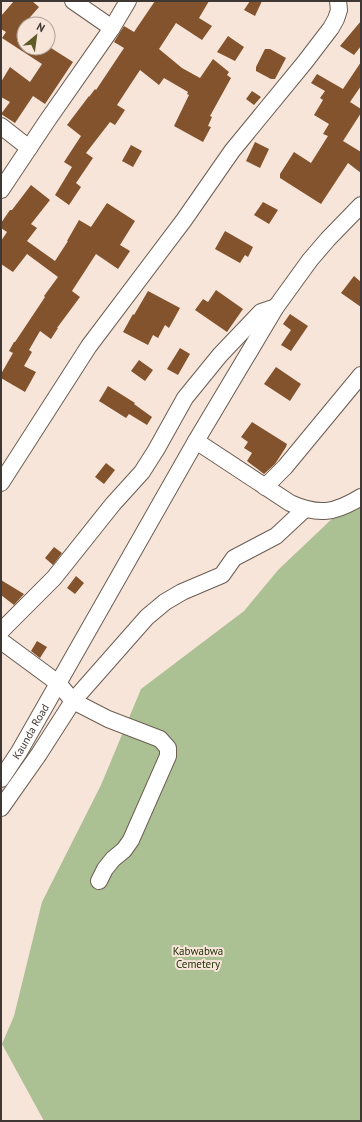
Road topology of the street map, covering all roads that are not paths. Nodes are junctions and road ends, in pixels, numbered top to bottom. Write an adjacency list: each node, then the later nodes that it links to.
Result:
1 (73, 1): 4 (street)
2 (128, 1): 4 (street)
3 (338, 1): 12 (street)
4 (112, 28): 6 (street)
5 (1, 126): 6 (street)
6 (29, 148): 7 (street)
7 (1, 190)
8 (361, 205): 9 (street, Kaunda Road)
9 (276, 307): 11 (street, Kaunda Road); 16 (street)
10 (361, 375): 13 (street)
11 (196, 441): 13 (street); 18 (street, Kaunda Road)
12 (1, 483)
13 (265, 487): 15 (street)
14 (361, 497): 15 (street)
15 (305, 509): 19 (street)
16 (1, 631)
17 (1, 641): 18 (street)
18 (58, 683): 19 (street); 20 (street, Kaunda Road)
19 (73, 701): 21 (street); 22 (street)
20 (1, 779)
21 (1, 808)
22 (99, 880)

